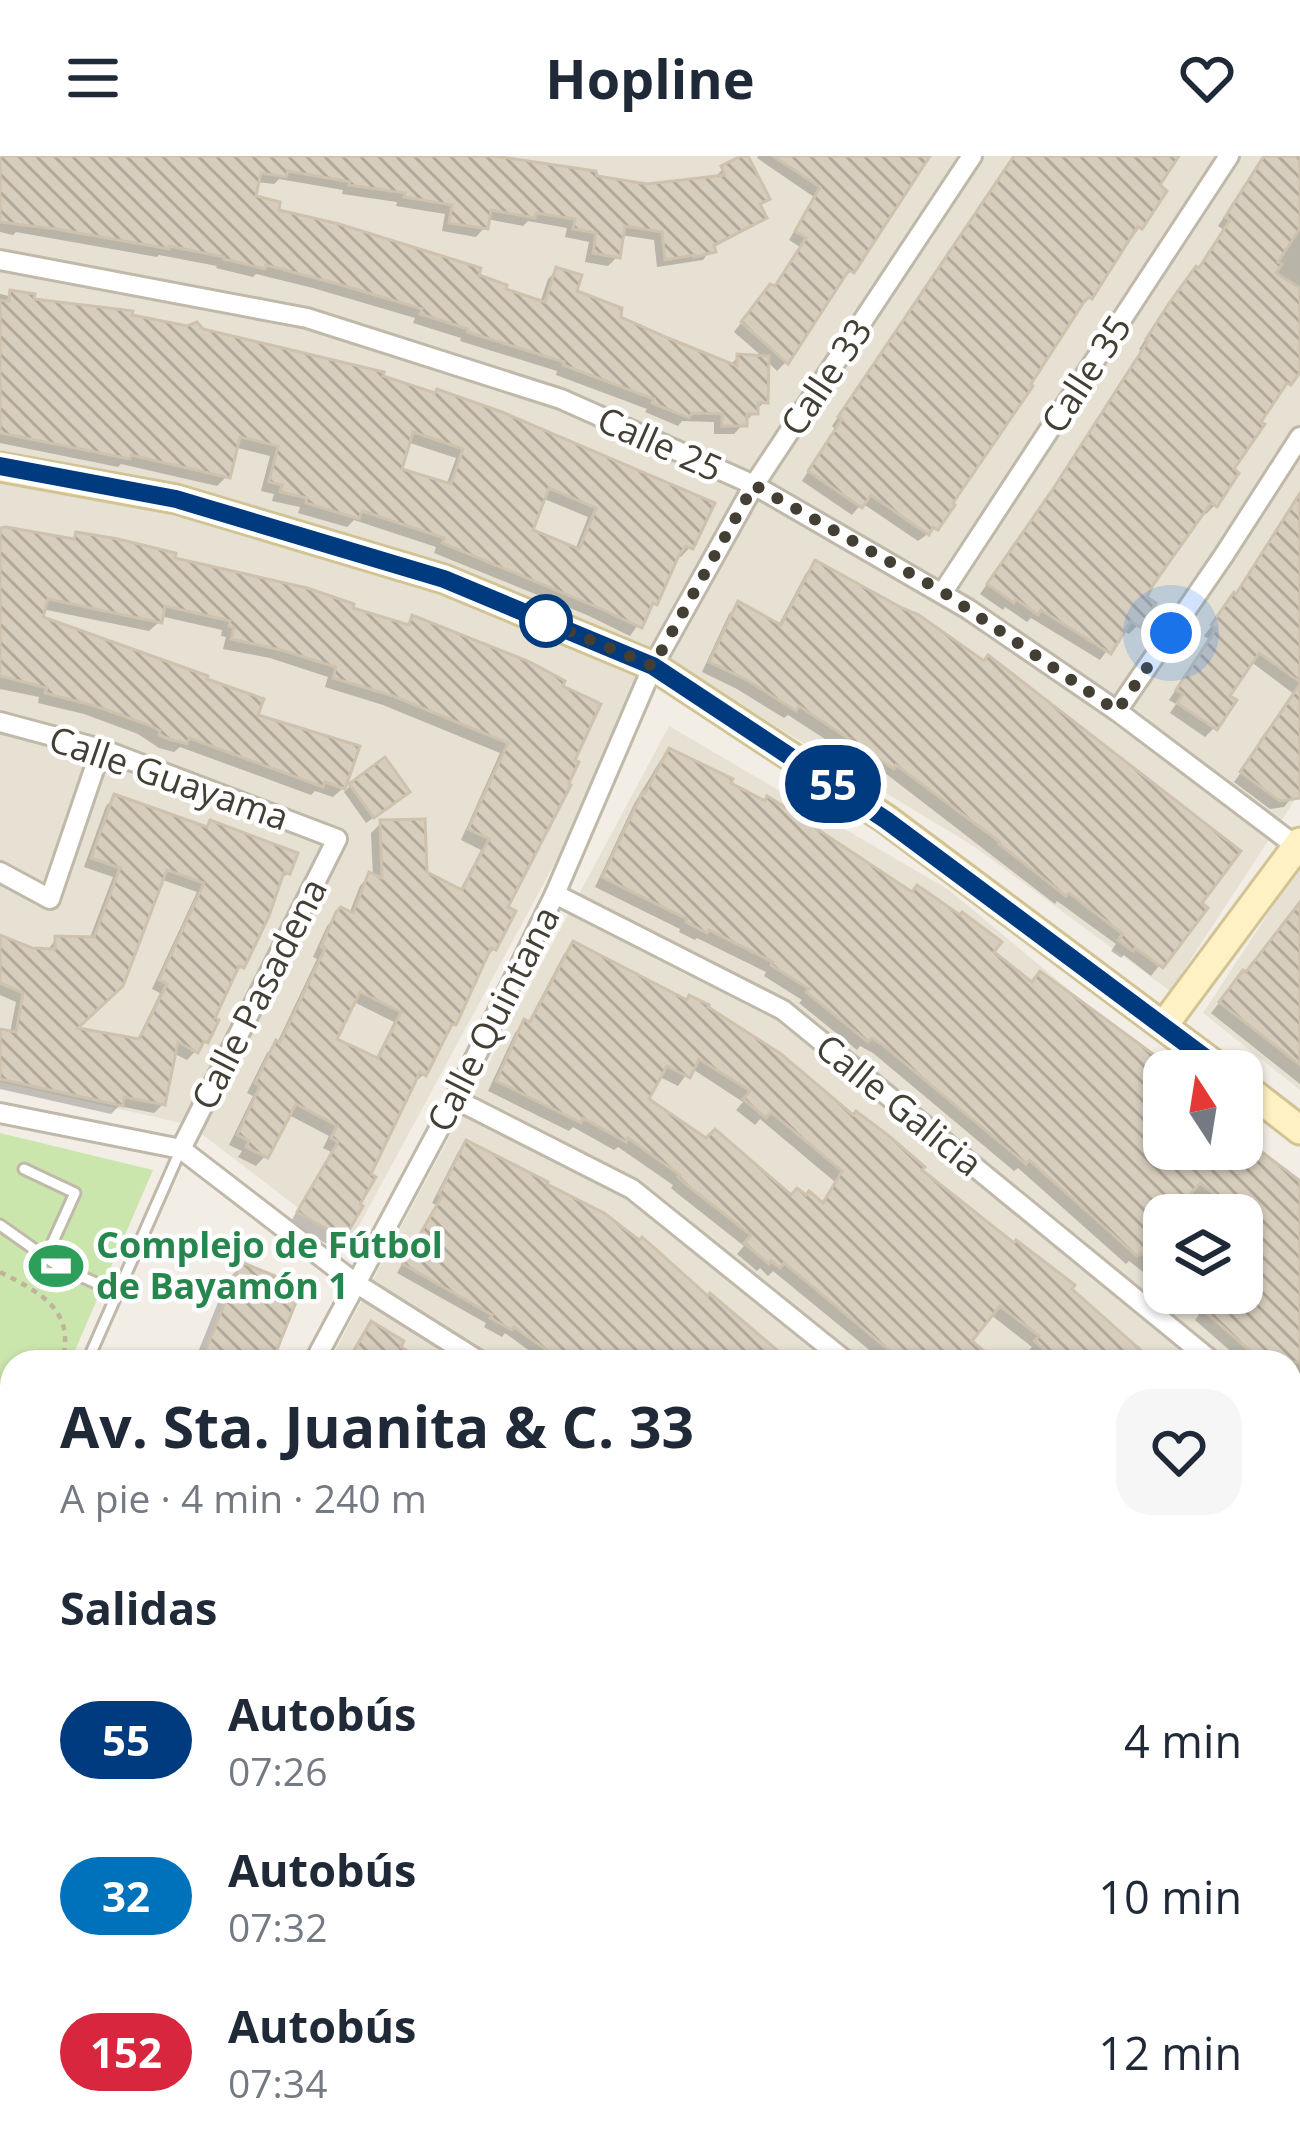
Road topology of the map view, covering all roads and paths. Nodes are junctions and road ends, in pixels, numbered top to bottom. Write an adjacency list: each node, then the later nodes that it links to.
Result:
1 (972, 156): 6 (street, Calle 33)
2 (1229, 156): 7 (street, Calle 35)
3 (0, 260): 6 (street, Calle 25)
4 (1300, 437): 9 (street)
5 (0, 466): 8 (street)
6 (754, 485): 7 (street, Calle 25); 8 (street, Calle 33)
7 (943, 592): 9 (street, Calle 25)
8 (653, 666): 15 (street, Calle Quintana); 16 (street)
9 (1117, 711): 13 (street, Calle 25)
10 (0, 722): 11 (street, Calle Guayama)
11 (100, 749): 12 (street, Calle Guayama); 14 (street)
12 (337, 838): 22 (street, Calle Pasadena)
13 (1299, 846): 16 (street)
14 (0, 872)
15 (555, 894): 18 (street, Calle Quintana); 34 (street, Calle Galicia)
16 (1164, 1025): 17 (street)
17 (1196, 1050)
18 (455, 1099): 27 (street, Calle Quintana); 33 (street)
19 (1263, 1101): 21 (street)
20 (0, 1113): 22 (street)
21 (1300, 1130)
22 (181, 1149): 27 (street); 28 (lane)
23 (24, 1169): 25 (lane)
24 (0, 1226): 25 (lane)
25 (46, 1257): 28 (lane)
26 (0, 1272): 29 (path)
27 (354, 1282): 31 (street, Calle Quintana); 32 (street)
28 (118, 1292): 30 (lane)
29 (64, 1350)
30 (93, 1350)
31 (320, 1350)
32 (463, 1350)
33 (832, 1350)
34 (1198, 1350)

